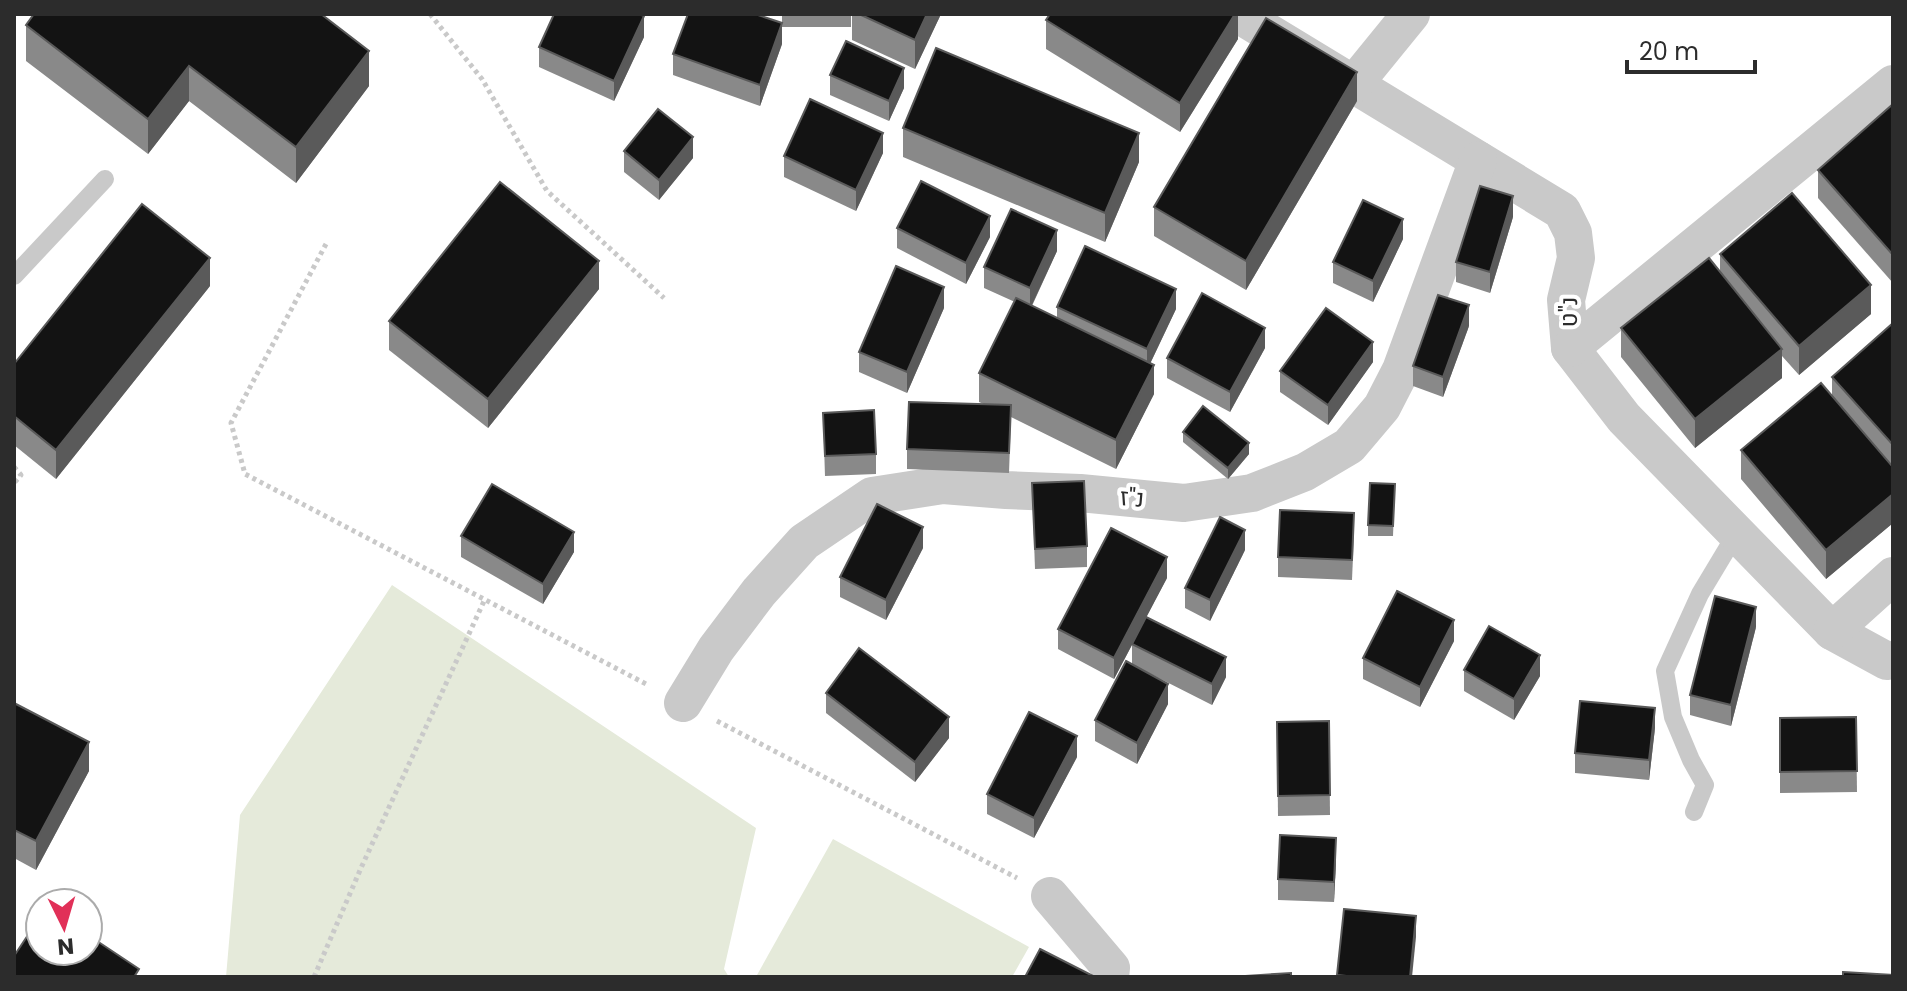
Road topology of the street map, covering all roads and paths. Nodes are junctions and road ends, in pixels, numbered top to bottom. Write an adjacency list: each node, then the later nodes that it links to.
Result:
1 (430, 14): 10 (path)
2 (1238, 14): 4 (street, נ"ט)
3 (1411, 14): 4 (street)
4 (1354, 84): 6 (street, נ"ט)
5 (1893, 84): 11 (street)
6 (1478, 160): 11 (street, נ"ט); 19 (street, נ"ז)
7 (105, 179): 9 (lane)
8 (326, 244): 16 (path)
9 (14, 276)
10 (664, 298)
11 (1570, 348): 14 (street, נ"ט)
12 (14, 467): 13 (path)
13 (14, 483)
14 (1736, 534): 17 (street, נ"ט); 20 (lane)
15 (1893, 576): 17 (street)
16 (485, 599): 19 (path); 22 (path)
17 (1832, 631): 18 (street, נ"ט)
18 (1890, 660)
19 (683, 703): 21 (path)
20 (1694, 812)
21 (1050, 896): 23 (street)
22 (314, 977)
23 (1110, 977)

